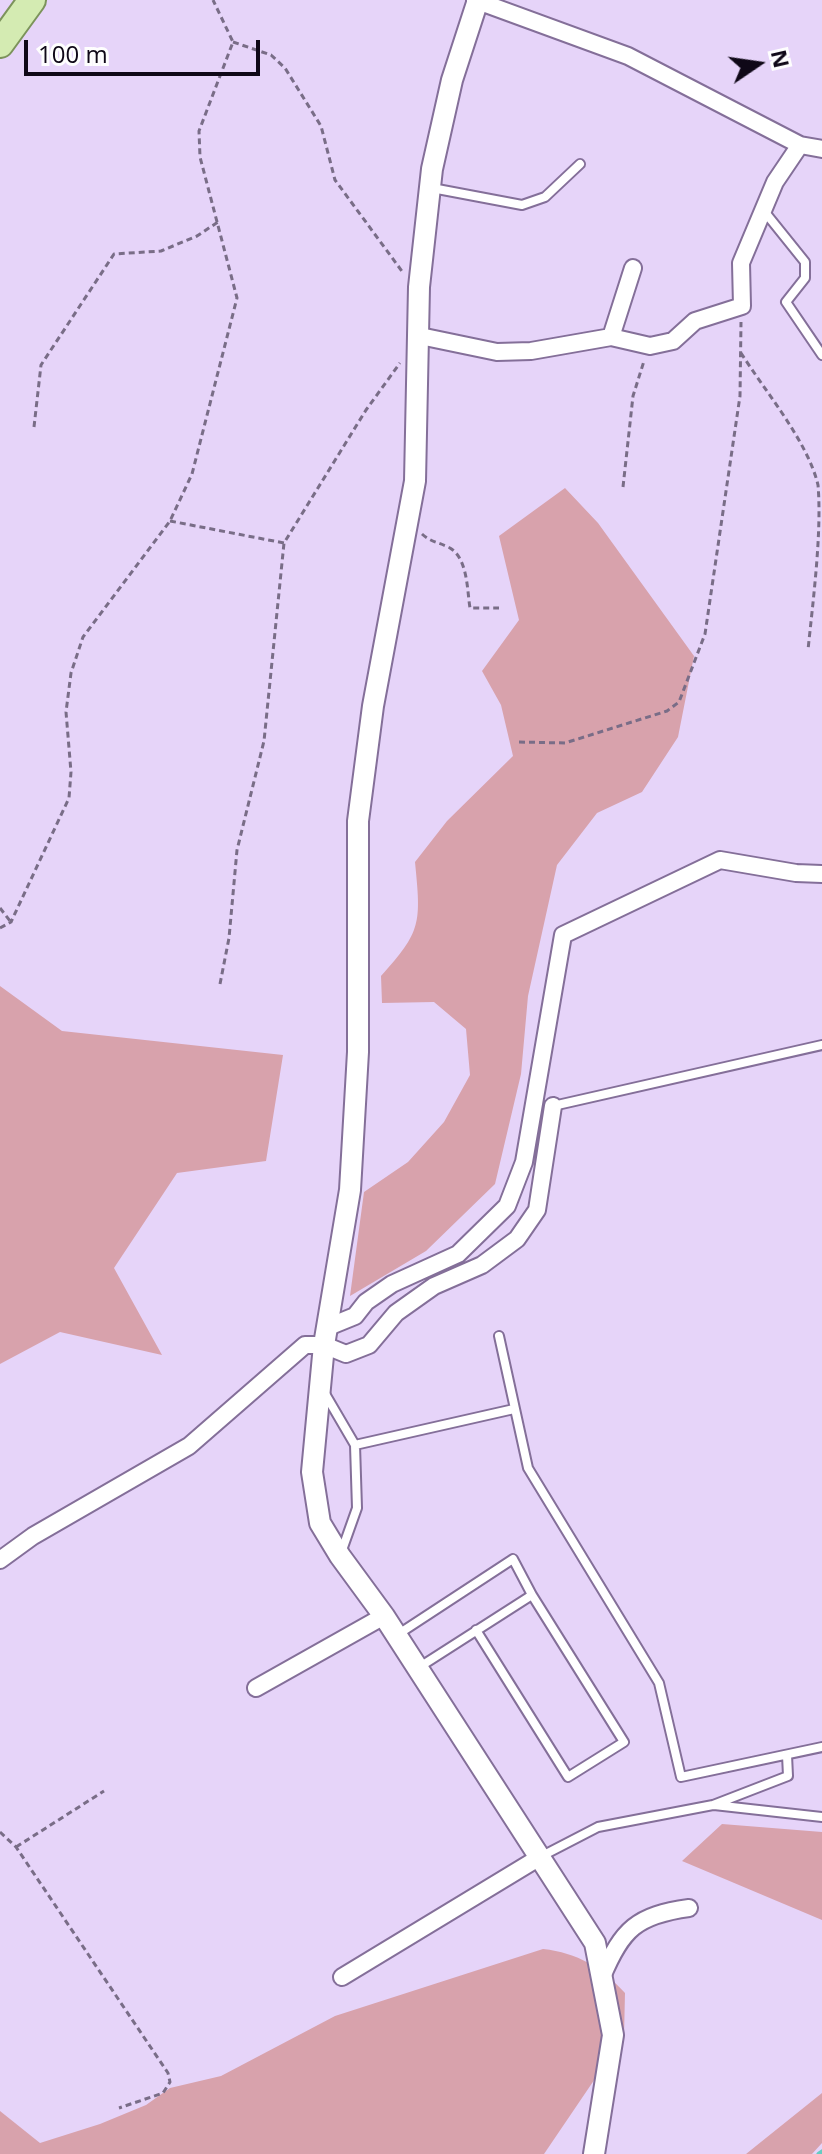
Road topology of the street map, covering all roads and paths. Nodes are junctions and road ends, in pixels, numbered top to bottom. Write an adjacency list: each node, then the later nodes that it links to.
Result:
1 (32, 0): 5 (main road)
2 (213, 0): 4 (path)
3 (477, 0): 7 (street); 10 (street)
4 (233, 42): 12 (path); 14 (path)
5 (0, 44)
6 (822, 139): 7 (lane)
7 (800, 145): 8 (street); 11 (street)
8 (822, 149)
9 (580, 164): 10 (lane)
10 (430, 188): 14 (street)
11 (763, 211): 15 (street); 20 (lane)
12 (218, 222): 21 (path); 24 (path)
13 (633, 268): 17 (street)
14 (419, 287): 16 (street)
15 (742, 306): 18 (street); 19 (path)
16 (420, 336): 17 (street); 23 (street); 25 (path)
17 (611, 337): 18 (street)
18 (657, 345): 22 (path)
19 (741, 353): 27 (path); 28 (path)
20 (822, 355)
21 (34, 427)
22 (623, 487)
23 (408, 520): 26 (path); 36 (street)
24 (170, 521): 25 (path); 31 (path)
25 (284, 543): 33 (path)
26 (499, 608)
27 (808, 650)
28 (519, 742)
29 (822, 874): 36 (street)
30 (0, 908): 31 (path)
31 (11, 922): 32 (path)
32 (0, 928)
33 (220, 984)
34 (822, 1045): 35 (lane)
35 (553, 1106): 36 (street)
36 (326, 1336): 38 (street); 42 (street)
37 (499, 1336): 39 (lane)
38 (322, 1389): 40 (lane); 41 (street)
39 (514, 1409): 40 (lane); 50 (lane)
40 (355, 1445): 41 (lane)
41 (340, 1556): 44 (street)
42 (0, 1560)
43 (532, 1595): 45 (lane); 45 (lane); 46 (lane)
44 (384, 1616): 46 (street); 48 (street)
45 (476, 1630): 47 (lane)
46 (396, 1635): 47 (street)
47 (417, 1668): 56 (street)
48 (256, 1688)
49 (822, 1747): 50 (lane)
50 (787, 1755): 52 (lane)
51 (104, 1791): 55 (path)
52 (713, 1805): 53 (lane); 56 (lane)
53 (822, 1817)
54 (0, 1832): 55 (path)
55 (16, 1847): 60 (path)
56 (540, 1857): 58 (street); 59 (street)
57 (689, 1908): 59 (street)
58 (342, 1977)
59 (602, 1977): 61 (street)
60 (119, 2108)
61 (594, 2154)

